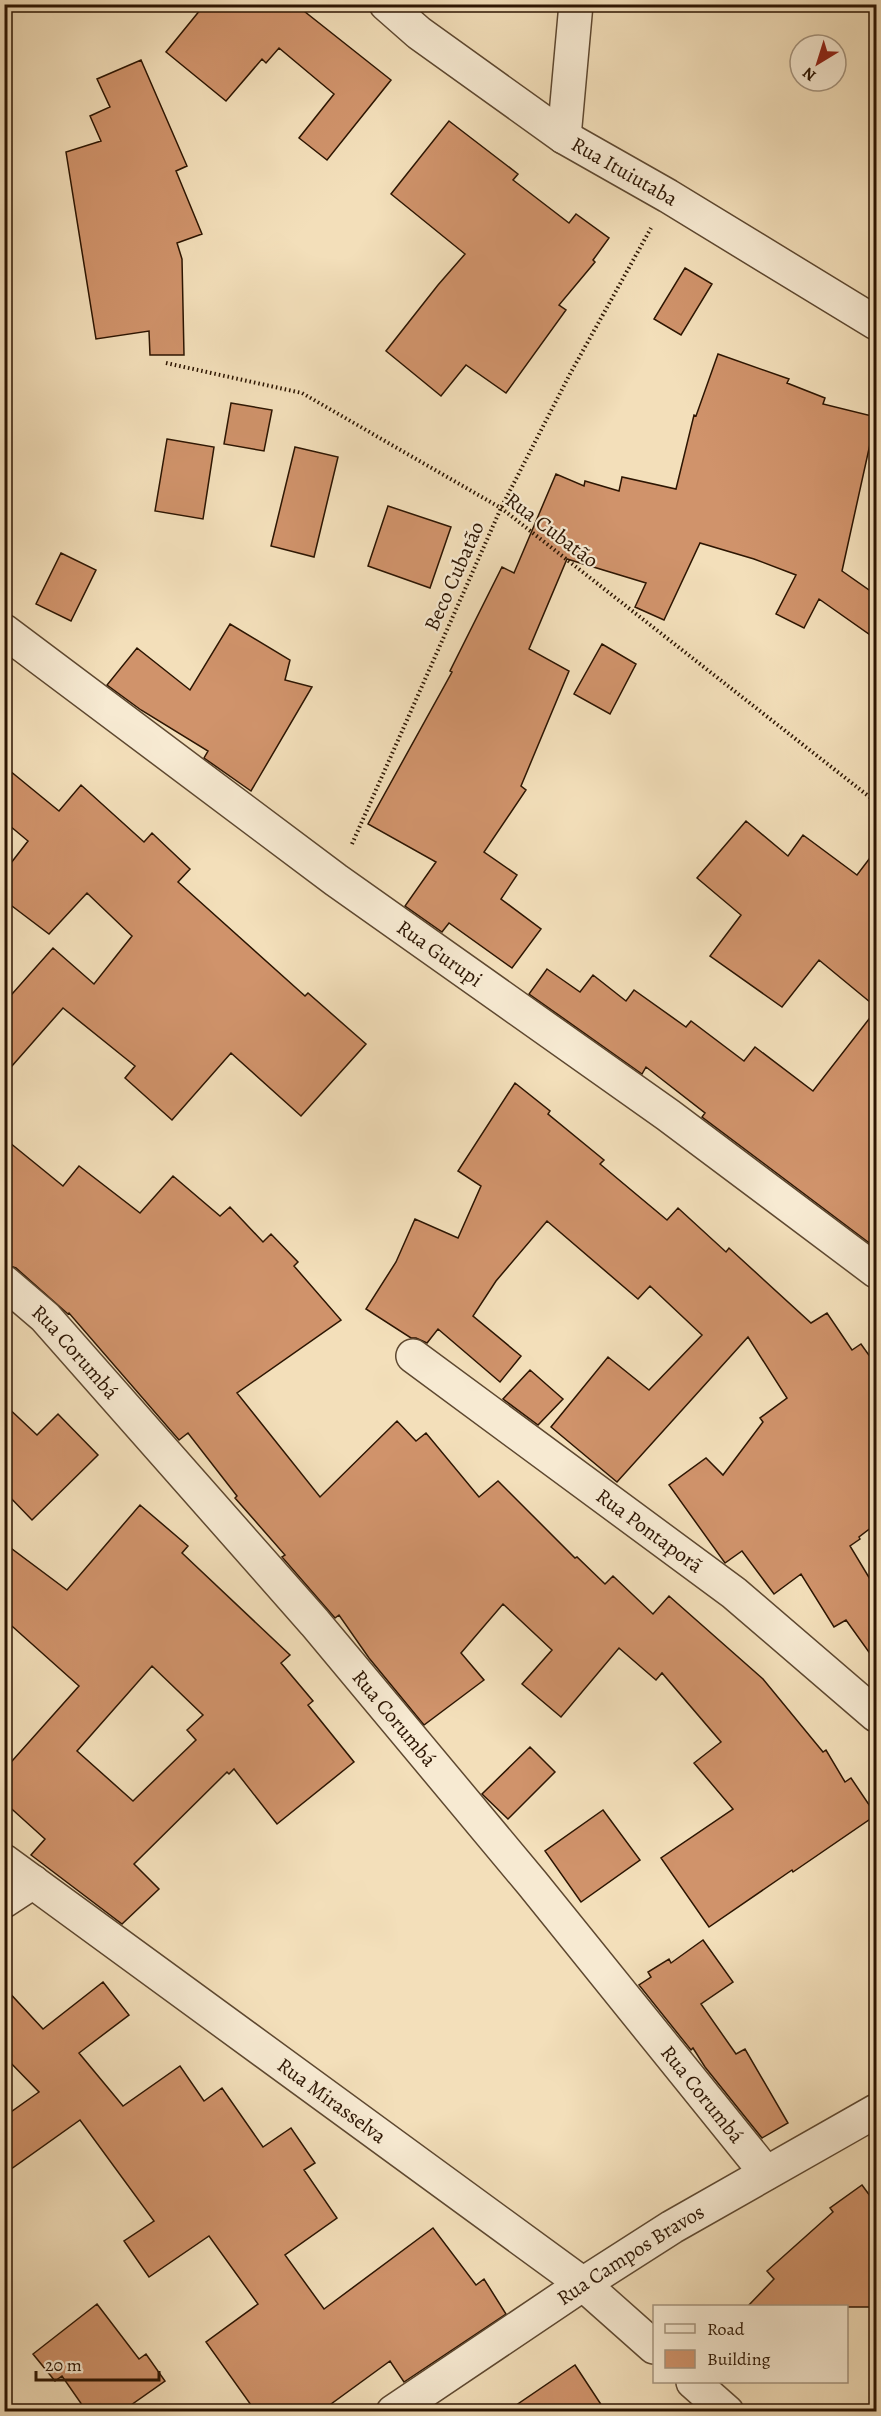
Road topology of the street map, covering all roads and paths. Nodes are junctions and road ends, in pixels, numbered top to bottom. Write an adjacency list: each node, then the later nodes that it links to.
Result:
1 (386, 4): 3 (street, Rua Ituiutaba)
2 (576, 4): 3 (street)
3 (564, 137): 4 (street, Rua Ituiutaba)
4 (668, 196): 5 (street, Rua Ituiutaba); 7 (path, Beco Cubatão)
5 (876, 323)
6 (166, 363): 7 (path, Rua Cubatão)
7 (501, 508): 9 (path, Rua Cubatão); 10 (path, Beco Cubatão)
8 (4, 632): 10 (street, Rua Gurupi)
9 (876, 802)
10 (336, 880): 11 (street, Rua Gurupi)
11 (876, 1270)
12 (4, 1282): 19 (street, Rua Corumbá)
13 (413, 1356): 14 (street, Rua Pontaporã)
14 (876, 1715)
15 (4, 1861): 16 (street, Rua Mirasselva)
16 (33, 1882): 17 (street); 20 (street, Rua Mirasselva)
17 (4, 1901)
18 (876, 2111): 19 (street, Rua Campos Bravos)
19 (766, 2173): 20 (street, Rua Campos Bravos)
20 (583, 2283): 21 (street, Rua Mirasselva); 23 (street, Rua Campos Bravos)
21 (653, 2346)
22 (694, 2383): 24 (street)
23 (393, 2412)
24 (727, 2412)

